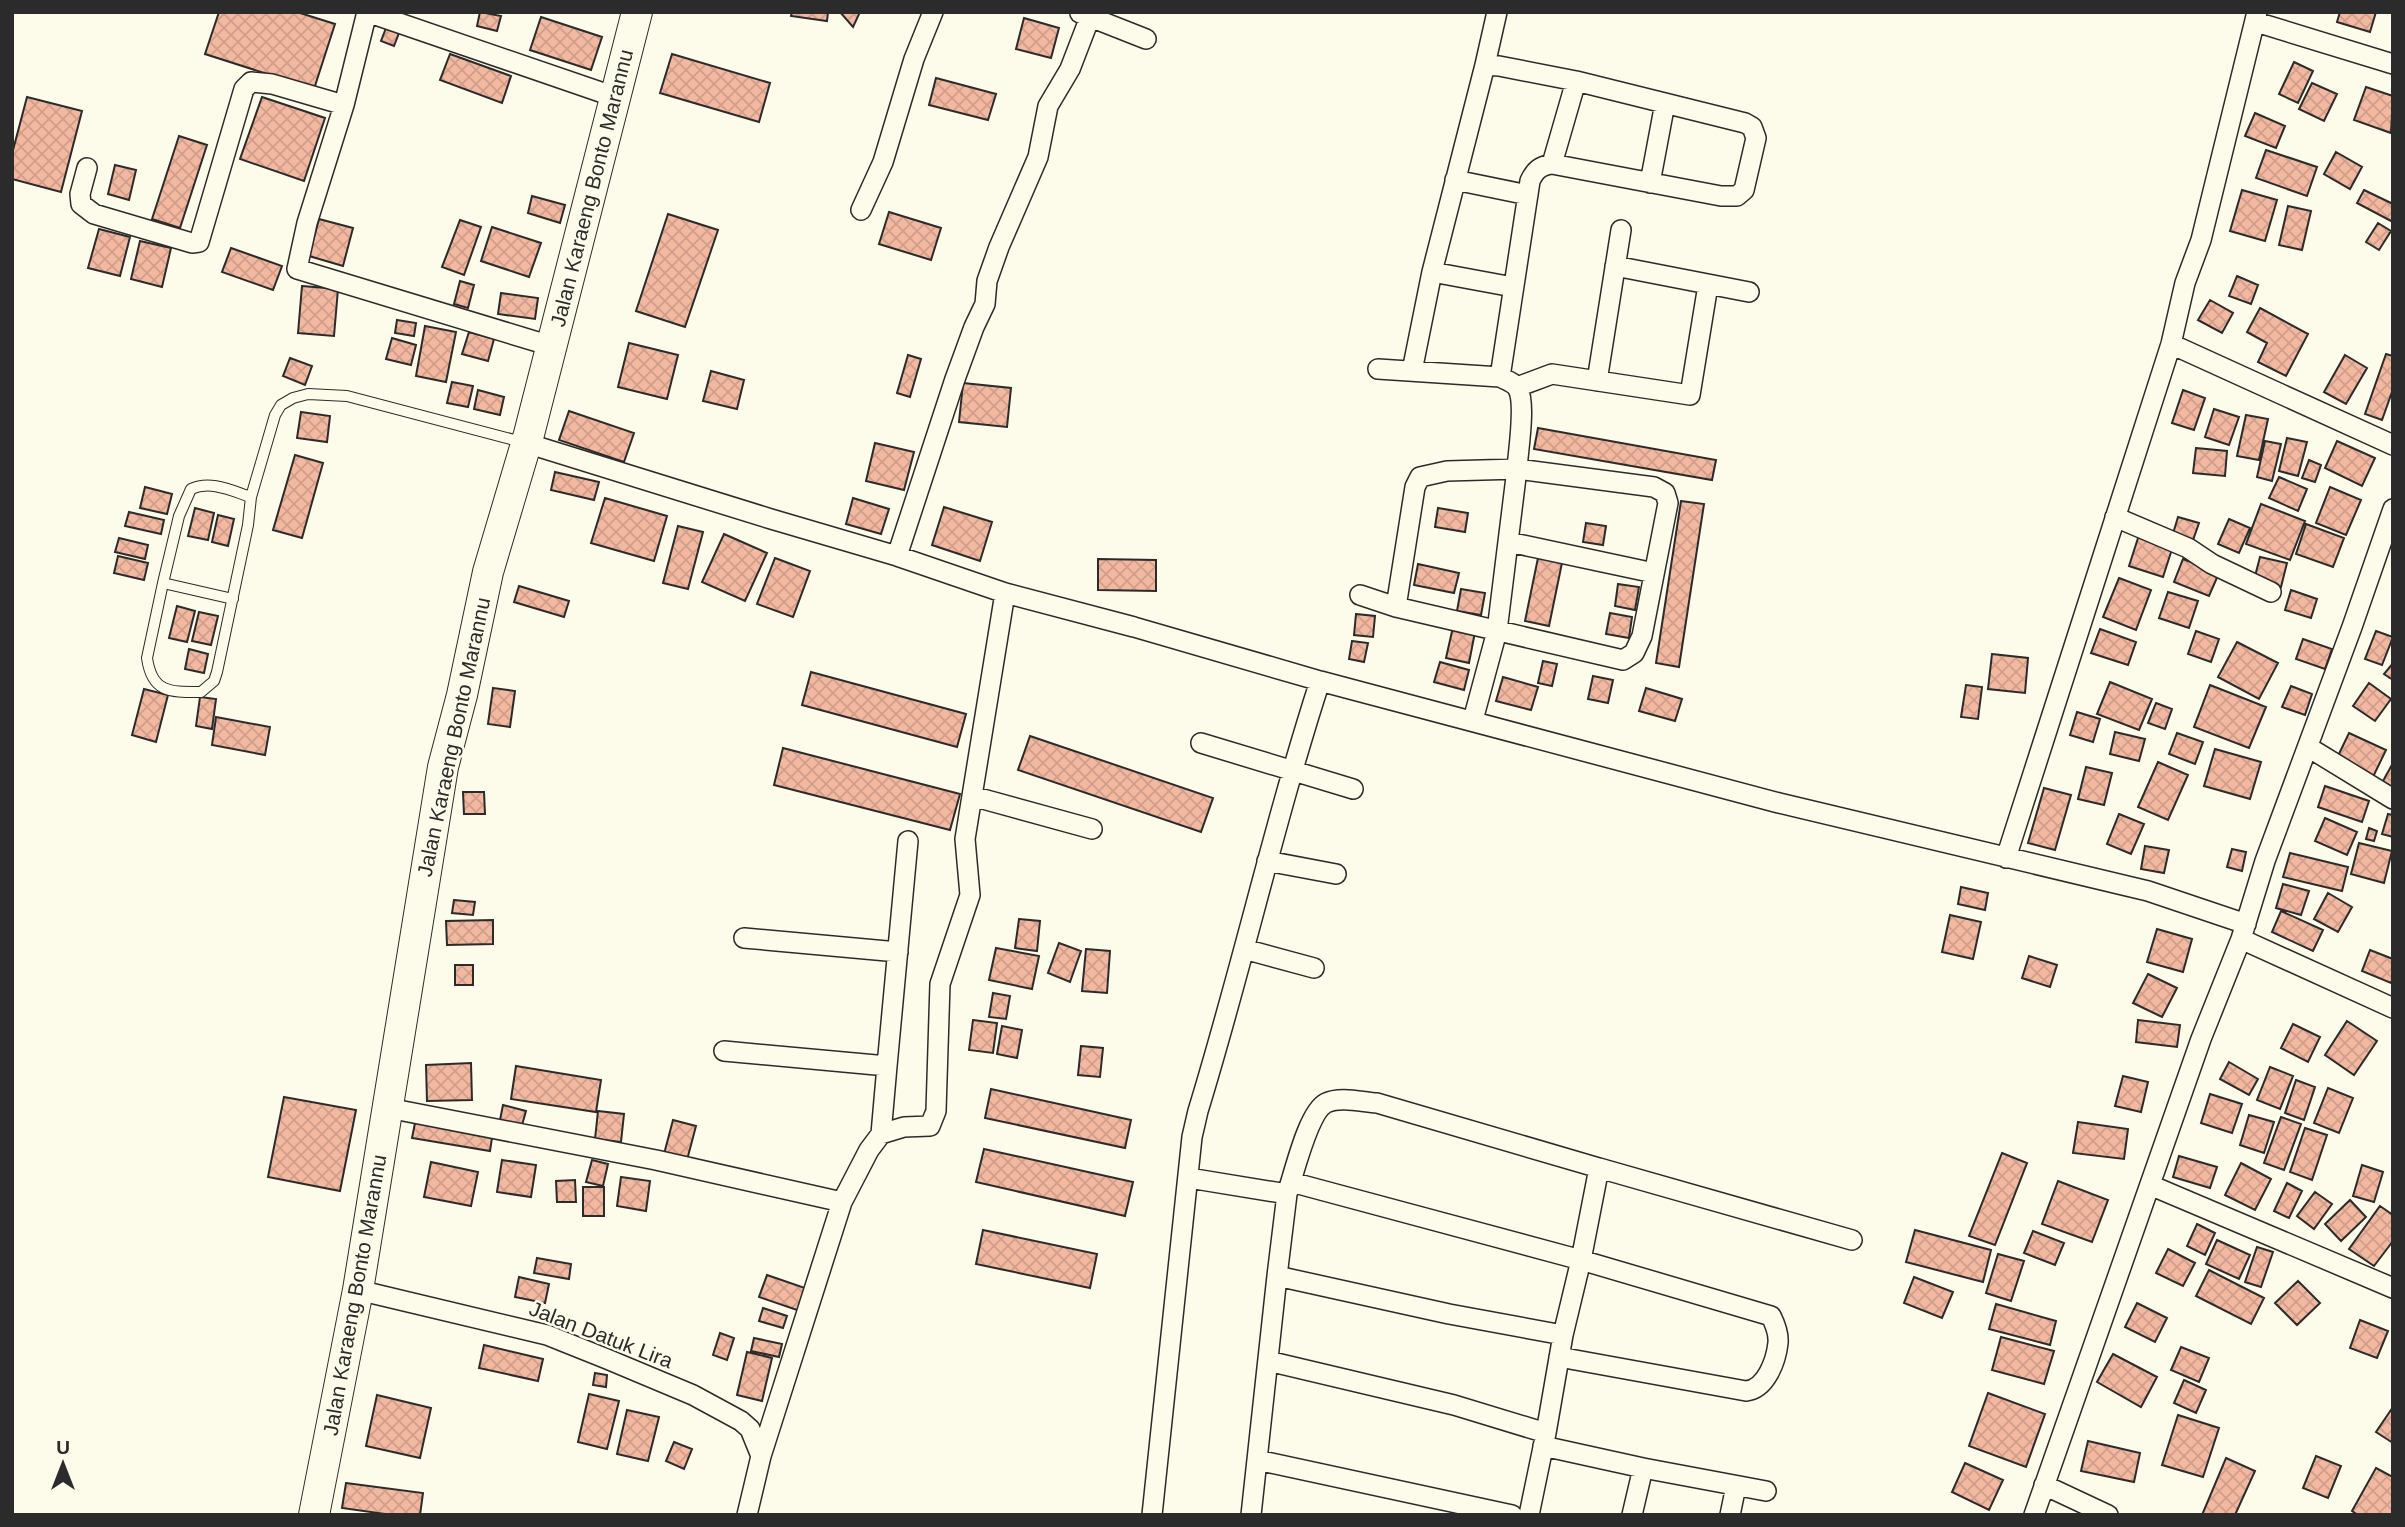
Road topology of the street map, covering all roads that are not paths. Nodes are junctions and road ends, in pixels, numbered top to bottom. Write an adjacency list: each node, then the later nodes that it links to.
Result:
1 (367, 12): 11 (street); 13 (street)
2 (636, 12): 11 (main road, Jalan Karaeng Bonto Marannu)
3 (933, 12): 19 (street)
4 (1497, 12): 9 (street)
5 (1085, 14): 7 (street); 40 (street)
6 (2257, 17): 8 (street); 26 (street)
7 (1146, 39)
8 (2393, 64)
9 (1485, 65): 10 (street); 16 (street)
10 (1576, 81): 12 (street); 14 (street)
11 (615, 97): 27 (main road, Jalan Karaeng Bonto Marannu)
12 (1665, 103): 17 (street); 17 (street)
13 (344, 105): 15 (street); 27 (street)
14 (1552, 164): 17 (street); 18 (street)
15 (87, 168)
16 (1455, 180): 18 (street); 22 (street)
17 (1650, 183)
18 (1528, 195): 24 (street)
19 (861, 210)
20 (1621, 230): 21 (street)
21 (1615, 266): 23 (street); 31 (street)
22 (1432, 272): 24 (street); 29 (street)
23 (1708, 285): 25 (street); 31 (street)
24 (1513, 287): 30 (street)
25 (1749, 292)
26 (2171, 344): 34 (street); 38 (street)
27 (551, 346): 33 (main road, Jalan Karaeng Bonto Marannu)
28 (1378, 369): 29 (street)
29 (1412, 372): 30 (street)
30 (1500, 377): 32 (street)
31 (1597, 381): 32 (street)
32 (1517, 387): 35 (street)
33 (526, 443): 36 (lane); 40 (street); 70 (main road, Jalan Karaeng Bonto Marannu)
34 (2393, 445)
35 (1517, 470): 39 (street); 41 (street); 47 (street)
36 (251, 497): 42 (lane); 46 (lane)
37 (2393, 509): 52 (street)
38 (2115, 517): 43 (street); 59 (street)
39 (1509, 542): 41 (street); 48 (street)
40 (897, 556): 44 (street)
41 (1654, 573): 48 (street)
42 (163, 583): 46 (lane); 46 (lane)
43 (2271, 592)
44 (1005, 593): 49 (street); 55 (street)
45 (1360, 595): 47 (street)
46 (233, 599)
47 (1396, 607): 48 (street)
48 (1497, 631): 50 (street)
49 (1320, 681): 50 (street); 53 (street)
50 (1473, 720): 59 (street)
51 (1201, 743): 53 (street)
52 (2308, 747): 56 (street); 62 (street)
53 (1291, 771): 54 (street); 60 (street)
54 (1353, 789)
55 (972, 796): 57 (street); 71 (street)
56 (2393, 799)
57 (1092, 829)
58 (908, 841): 65 (street)
59 (2006, 858): 62 (street)
60 (1266, 861): 61 (street); 64 (street)
61 (1336, 874)
62 (2244, 931): 67 (street); 74 (street)
63 (744, 938): 65 (street)
64 (1244, 949): 66 (street); 73 (street)
65 (898, 952): 69 (street)
66 (1314, 968)
67 (2393, 1008)
68 (724, 1051): 69 (street)
69 (887, 1066): 71 (street)
70 (388, 1108): 76 (street); 81 (main road, Jalan Karaeng Bonto Marannu)
71 (881, 1134): 76 (street)
72 (1599, 1168): 75 (street); 77 (street); 78 (street)
73 (1189, 1178): 75 (street); 94 (street)
74 (2150, 1185): 80 (street); 89 (street)
75 (1289, 1188): 78 (street); 79 (street)
76 (842, 1202): 86 (street)
77 (1852, 1240)
78 (1581, 1260): 82 (street); 83 (street)
79 (1277, 1276): 82 (street); 84 (street)
80 (2393, 1288)
81 (358, 1290): 86 (street, Jalan Datuk Lira); 92 (main road, Jalan Karaeng Bonto Marannu)
82 (1563, 1335): 83 (street)
83 (1559, 1357): 85 (street)
84 (1268, 1362): 85 (street); 87 (street)
85 (1545, 1439): 88 (street); 97 (street)
86 (761, 1456): 93 (street)
87 (1257, 1461): 95 (street); 96 (street)
88 (1643, 1468): 90 (street); 98 (street)
89 (2044, 1485): 100 (street); 101 (street)
90 (1736, 1486): 91 (street); 99 (street)
91 (1766, 1491)
92 (314, 1515)
93 (747, 1515)
94 (1152, 1515)
95 (1251, 1515)
96 (1513, 1515)
97 (1529, 1515)
98 (1632, 1515)
99 (1730, 1515)
100 (2034, 1515)
101 (2108, 1515)

